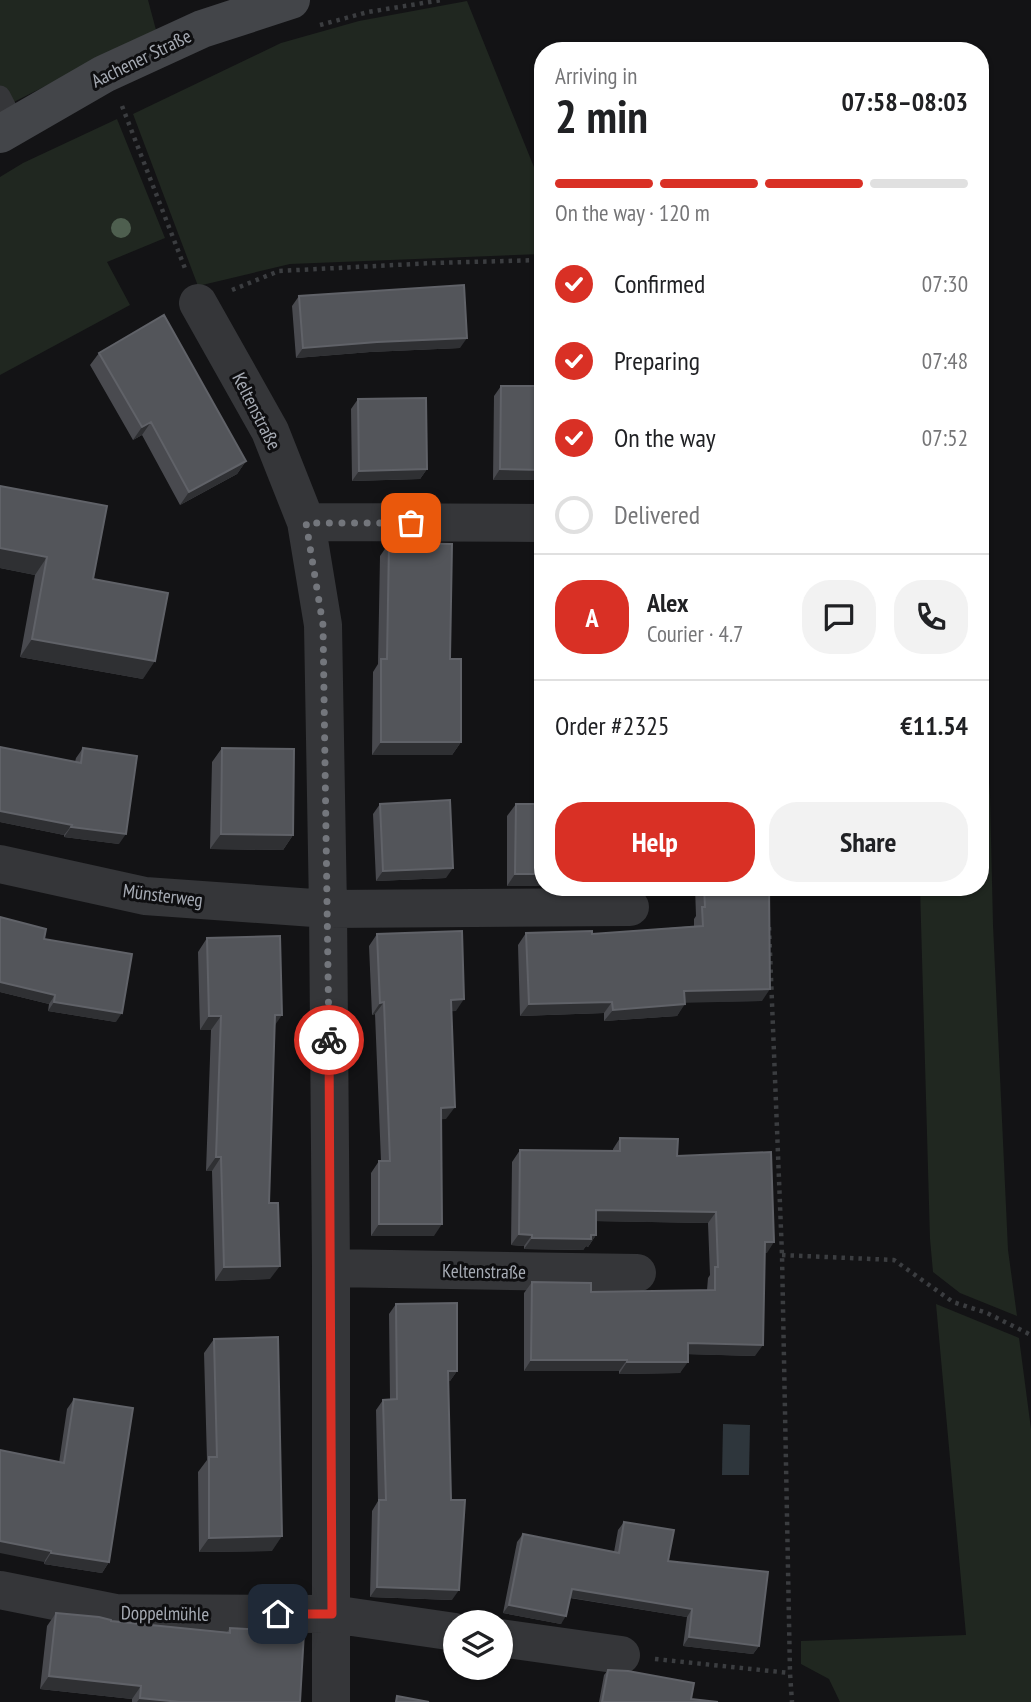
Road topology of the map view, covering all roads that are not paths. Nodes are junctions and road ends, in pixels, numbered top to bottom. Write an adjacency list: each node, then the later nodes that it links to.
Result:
1 (291, 0): 2 (main road, Aachener Straße)
2 (5, 118)
3 (198, 303): 4 (street, Keltenstraße)
4 (306, 523): 5 (street); 8 (street, Keltenstraße)
5 (534, 523)
6 (0, 864): 8 (street, Münsterweg)
7 (630, 907): 8 (street)
8 (328, 909): 9 (street, Keltenstraße)
9 (331, 1268): 10 (street, Keltenstraße); 12 (street, Keltenstraße)
10 (636, 1273)
11 (0, 1590): 12 (street, Doppelmühle)
12 (332, 1614): 13 (street); 16 (street, Keltenstraße)
13 (443, 1630)
14 (513, 1640): 15 (street)
15 (621, 1655)
16 (331, 1702)

